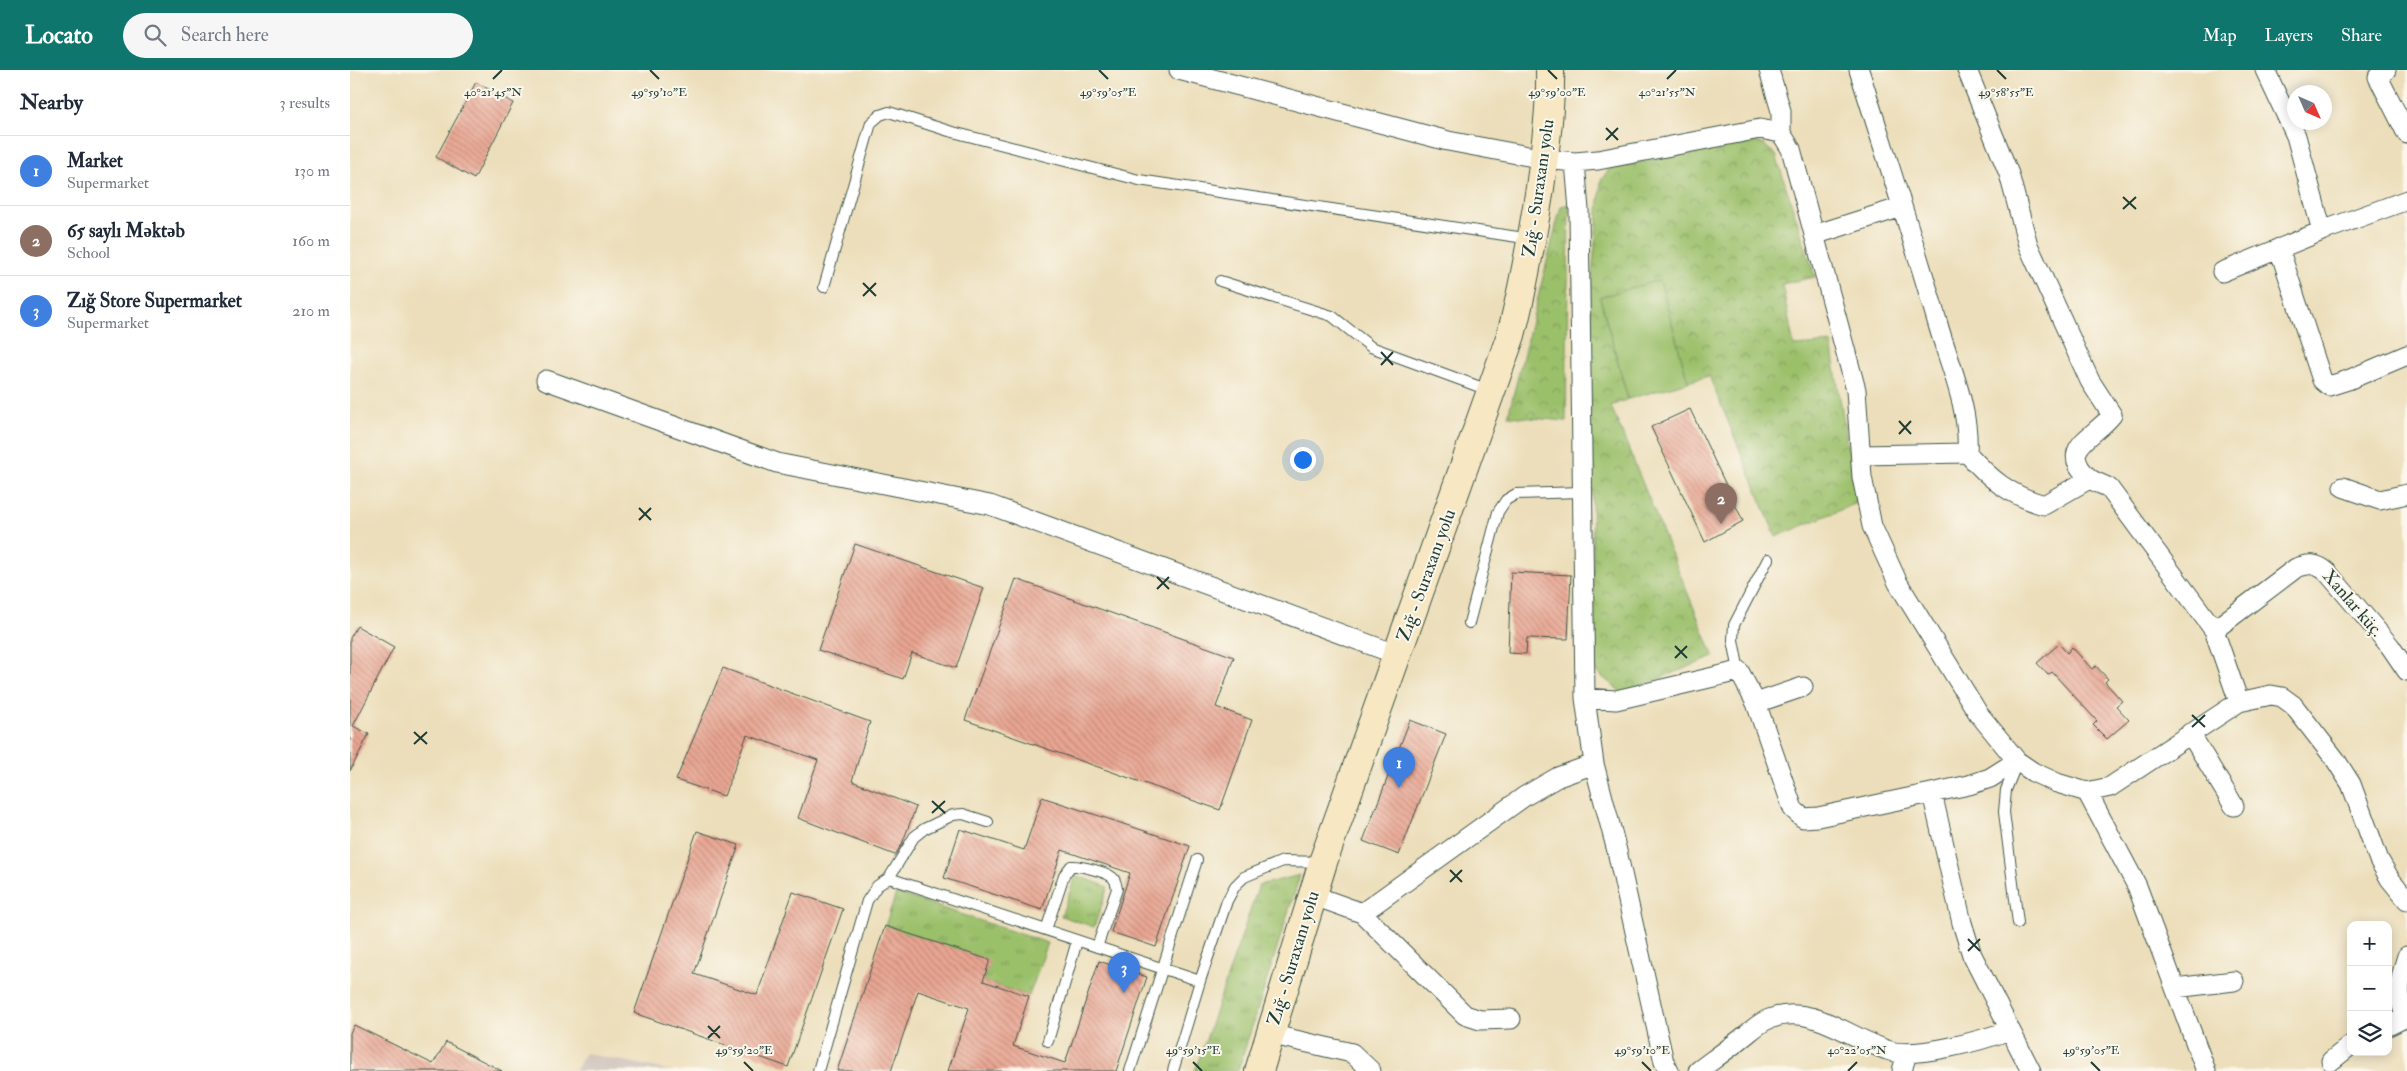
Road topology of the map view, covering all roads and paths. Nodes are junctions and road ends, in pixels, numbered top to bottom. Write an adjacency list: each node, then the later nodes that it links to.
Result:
1 (1179, 70): 10 (street)
2 (1550, 70): 10 (main road, Zığ - Suraxanı yolu)
3 (1769, 70): 8 (street)
4 (1859, 70): 13 (street)
5 (1968, 70): 26 (street)
6 (2265, 70): 14 (street)
7 (2386, 70): 9 (street)
8 (1781, 133): 11 (street); 15 (street)
9 (2407, 134)
10 (1544, 159): 11 (street); 16 (main road, Zığ - Suraxanı yolu)
11 (1575, 162): 28 (street)
12 (2407, 200): 14 (street)
13 (1902, 207): 15 (street); 24 (street)
14 (2322, 230): 17 (street)
15 (1814, 235): 25 (street)
16 (1532, 239): 20 (lane); 23 (main road, Zığ - Suraxanı yolu)
17 (2279, 248): 18 (street); 21 (street)
18 (2222, 272)
19 (1220, 280): 23 (lane)
20 (824, 287)
21 (2407, 355)
22 (546, 380): 33 (street)
23 (1492, 391): 33 (main road, Zığ - Suraxanı yolu)
24 (1967, 453): 25 (street); 26 (street)
25 (1861, 455): 41 (street)
26 (2089, 479): 32 (street)
27 (2343, 487): 29 (street)
28 (1581, 492): 31 (lane); 37 (street)
29 (2407, 494)
30 (1768, 559): 34 (lane)
31 (1470, 623)
32 (2214, 630): 35 (street, Xanlar küç.); 38 (street)
33 (1398, 655): 48 (main road, Zığ - Suraxanı yolu)
34 (1739, 671): 37 (street); 39 (street)
35 (2407, 671)
36 (1803, 687): 39 (street)
37 (1585, 698): 42 (street)
38 (2239, 702): 40 (street); 51 (street)
39 (1756, 704): 44 (street)
40 (2190, 733): 43 (street); 45 (street)
41 (2017, 762): 43 (street); 44 (street); 53 (lane)
42 (1594, 764): 52 (street); 76 (street)
43 (2087, 792): 61 (street)
44 (1932, 793): 65 (street)
45 (2234, 806)
46 (988, 822): 49 (lane)
47 (1197, 860): 58 (lane)
48 (1323, 862): 50 (main road, Zığ - Suraxanı yolu); 59 (lane)
49 (888, 878): 54 (lane); 71 (lane)
50 (1312, 895): 52 (street); 66 (main road, Zığ - Suraxanı yolu)
51 (2407, 900)
52 (1362, 913): 63 (street)
53 (2018, 923)
54 (1046, 930): 55 (lane); 56 (lane)
55 (1077, 941): 56 (lane); 67 (lane)
56 (1096, 947): 58 (lane)
57 (2407, 956): 62 (street)
58 (1162, 969): 59 (lane); 72 (lane)
59 (1200, 981): 73 (lane)
60 (2234, 981): 61 (street)
61 (2175, 988): 79 (street)
62 (2407, 1018): 64 (street)
63 (1511, 1019)
64 (2392, 1024)
65 (2010, 1030): 69 (street); 78 (street)
66 (1269, 1034): 74 (main road, Zığ - Suraxanı yolu); 75 (street)
67 (1048, 1041)
68 (2347, 1048): 70 (street)
69 (1905, 1062): 77 (street)
70 (2330, 1062)
71 (818, 1071)
72 (1130, 1071)
73 (1173, 1071)
74 (1259, 1071)
75 (1371, 1071)
76 (1668, 1071)
77 (1698, 1071)
78 (2031, 1071)
79 (2206, 1071)

